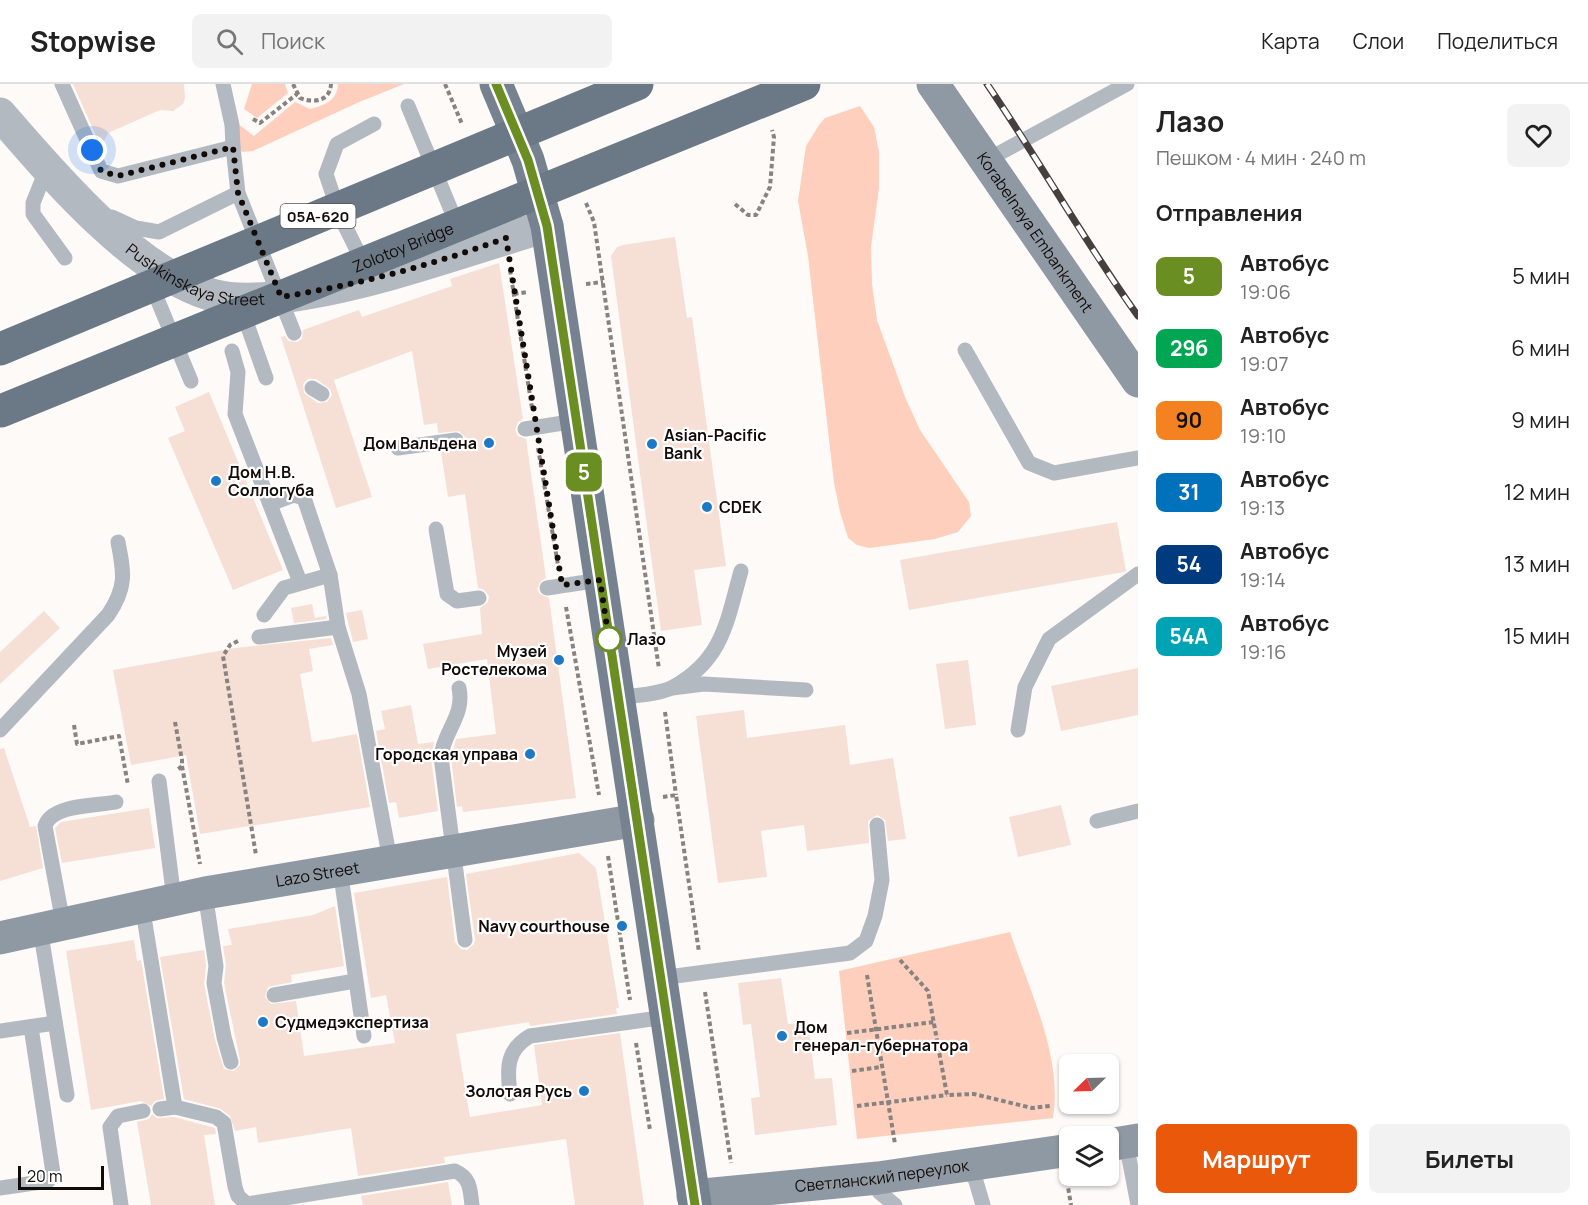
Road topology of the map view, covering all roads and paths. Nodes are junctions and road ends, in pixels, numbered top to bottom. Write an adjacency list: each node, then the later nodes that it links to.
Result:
1 (62, 84): 16 (lane)
2 (223, 84): 16 (lane)
3 (293, 84): 10 (path)
4 (331, 84): 10 (path)
5 (496, 84): 23 (main road)
6 (637, 84): 32 (highway, 05А-620, bridge)
7 (804, 84): 38 (highway, Zolotoy Bridge, bridge)
8 (933, 84): 17 (main road, Korabelnaya Embankment)
9 (1127, 84): 17 (lane)
10 (297, 94): 13 (path)
11 (408, 106): 25 (lane)
12 (0, 114): 18 (street, Pushkinskaya Street)
13 (250, 117)
14 (374, 124): 28 (lane)
15 (770, 126): 21 (path)
16 (233, 147): 19 (lane)
17 (985, 161): 37 (main road, Korabelnaya Embankment)
18 (47, 168): 20 (street, Pushkinskaya Street); 27 (lane)
19 (238, 193): 20 (lane); 29 (lane)
20 (80, 204): 26 (street, Pushkinskaya Street)
21 (735, 204)
22 (594, 222): 58 (path)
23 (547, 226): 24 (street, Pushkinskaya Street); 39 (main road)
24 (506, 238): 25 (street, Pushkinskaya Street); 40 (path)
25 (468, 252): 28 (street, Pushkinskaya Street)
26 (139, 253): 30 (street, Pushkinskaya Street); 36 (lane)
27 (65, 258)
28 (369, 280): 29 (street, Pushkinskaya Street)
29 (281, 297): 30 (street, Pushkinskaya Street); 31 (lane)
30 (239, 300): 35 (lane)
31 (294, 333)
32 (0, 349)
33 (965, 350): 43 (lane)
34 (232, 351): 44 (lane)
35 (266, 378)
36 (192, 381)
37 (1138, 381)
38 (0, 412)
39 (576, 421): 40 (lane); 50 (main road)
40 (530, 428): 52 (path)
41 (456, 440): 42 (lane)
42 (398, 448)
43 (1138, 458)
44 (270, 504): 49 (lane); 51 (lane)
45 (436, 529): 53 (lane)
46 (118, 542): 63 (lane)
47 (741, 571): 58 (lane)
48 (1138, 574): 64 (lane)
49 (330, 575): 51 (lane); 55 (lane)
50 (600, 580): 52 (lane); 60 (main road)
51 (300, 582): 54 (lane)
52 (554, 586): 73 (path)
53 (479, 597)
54 (264, 615)
55 (338, 627): 56 (lane); 75 (lane)
56 (259, 638): 76 (path)
57 (459, 688): 74 (lane)
58 (667, 689): 59 (lane); 60 (lane); 67 (path)
59 (806, 690)
60 (618, 698): 70 (main road)
61 (175, 722): 65 (path)
62 (74, 725): 68 (path)
63 (0, 730)
64 (1018, 730)
65 (182, 766): 66 (path); 78 (path)
66 (159, 781): 78 (lane)
67 (676, 795)
68 (116, 802): 80 (lane)
69 (1138, 811): 71 (lane)
70 (638, 820): 73 (main road, Lazo Street); 85 (main road)
71 (1097, 821)
72 (877, 825): 85 (lane)
73 (603, 826): 74 (main road, Lazo Street); 89 (path)
74 (455, 849): 75 (main road, Lazo Street); 82 (lane)
75 (390, 860): 77 (main road, Lazo Street)
76 (257, 861)
77 (340, 868): 78 (main road, Lazo Street); 86 (lane)
78 (194, 887): 79 (main road, Lazo Street); 97 (lane)
79 (142, 905): 80 (main road, Lazo Street); 116 (lane)
80 (51, 925): 81 (main road, Lazo Street); 91 (lane)
81 (0, 938)
82 (465, 940)
83 (900, 960): 90 (path)
84 (867, 975): 93 (path)
85 (660, 978): 88 (main road)
86 (355, 981): 87 (lane); 96 (lane)
87 (274, 995)
88 (666, 1017): 89 (lane); 114 (main road)
89 (633, 1022): 100 (lane); 107 (path)
90 (934, 1022): 93 (path); 102 (path)
91 (55, 1023): 92 (lane); 101 (lane)
92 (31, 1027): 94 (lane); 113 (lane)
93 (875, 1028): 95 (path); 98 (path)
94 (0, 1031)
95 (847, 1033)
96 (364, 1036)
97 (231, 1062)
98 (881, 1067): 99 (path); 103 (path)
99 (852, 1071)
100 (510, 1094)
101 (67, 1095)
102 (947, 1095): 103 (path); 105 (path)
103 (887, 1101): 104 (path); 111 (path)
104 (857, 1106)
105 (1050, 1106)
106 (143, 1112): 115 (lane)
107 (651, 1136)
108 (1124, 1142): 119 (lane)
109 (1059, 1164): 110 (main road, Светланский переулок)
110 (959, 1166): 111 (main road, Светланский переулок); 117 (lane)
111 (891, 1186): 114 (main road, Светланский переулок)
112 (1070, 1186): 118 (path)
113 (0, 1188)
114 (694, 1201)
115 (121, 1205)
116 (472, 1205)
117 (983, 1205)
118 (1071, 1205)
119 (1138, 1205)

